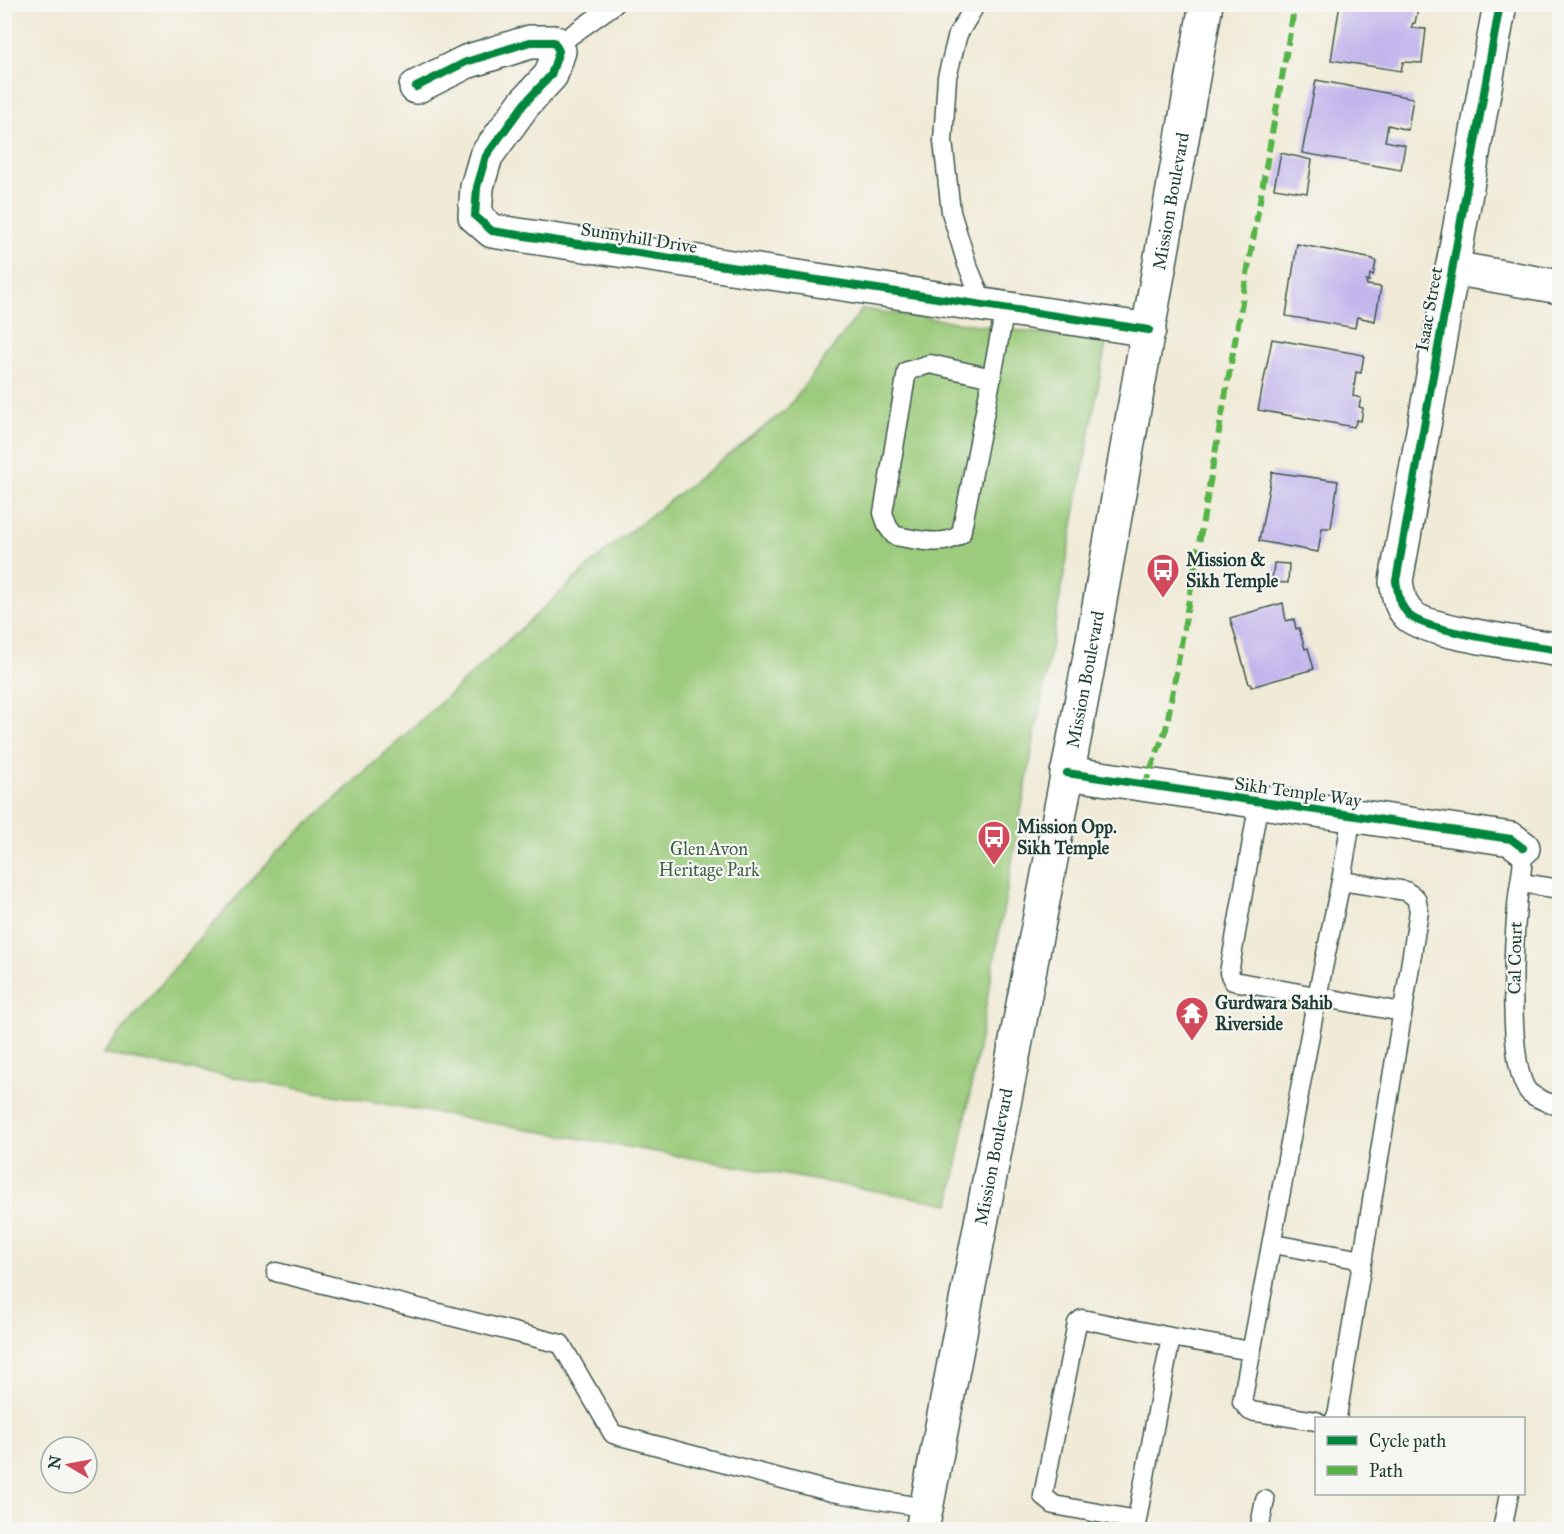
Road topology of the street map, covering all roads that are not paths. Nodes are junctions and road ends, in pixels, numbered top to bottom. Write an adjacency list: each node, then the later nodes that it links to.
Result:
1 (615, 4): 5 (lane)
2 (976, 4): 9 (lane)
3 (1206, 4): 10 (street, Mission Boulevard)
4 (1500, 4): 7 (street, Isaac Street)
5 (556, 46): 6 (street); 9 (street, Sunnyhill Drive)
6 (416, 87)
7 (1452, 267): 8 (street); 12 (street, Isaac Street)
8 (1560, 286)
9 (995, 307): 10 (street, Sunnyhill Drive); 11 (lane)
10 (1149, 330): 13 (street, Mission Boulevard)
11 (992, 378): 11 (lane)
12 (1560, 650)
13 (1067, 773): 14 (street, Sikh Temple Way); 32 (street, Mission Boulevard)
14 (1259, 801): 15 (street, Sikh Temple Way); 20 (lane)
15 (1352, 815): 16 (street, Sikh Temple Way); 17 (lane)
16 (1523, 848): 18 (lane, Cal Court)
17 (1341, 881): 20 (lane); 21 (lane)
18 (1521, 883): 19 (lane); 22 (lane, Cal Court)
19 (1560, 889)
20 (1317, 997): 21 (lane); 23 (lane)
21 (1402, 1012): 24 (lane)
22 (1560, 1107)
23 (1273, 1244): 24 (lane); 27 (lane)
24 (1363, 1260): 28 (lane)
25 (276, 1272): 32 (lane)
26 (1171, 1337): 27 (lane); 33 (lane); 33 (lane)
27 (1251, 1351): 29 (lane)
28 (1337, 1417)
29 (1315, 1421)
30 (1509, 1495): 35 (lane)
31 (1264, 1500): 34 (lane)
32 (925, 1519)
33 (1136, 1525)
34 (1260, 1530)
35 (1502, 1530)

